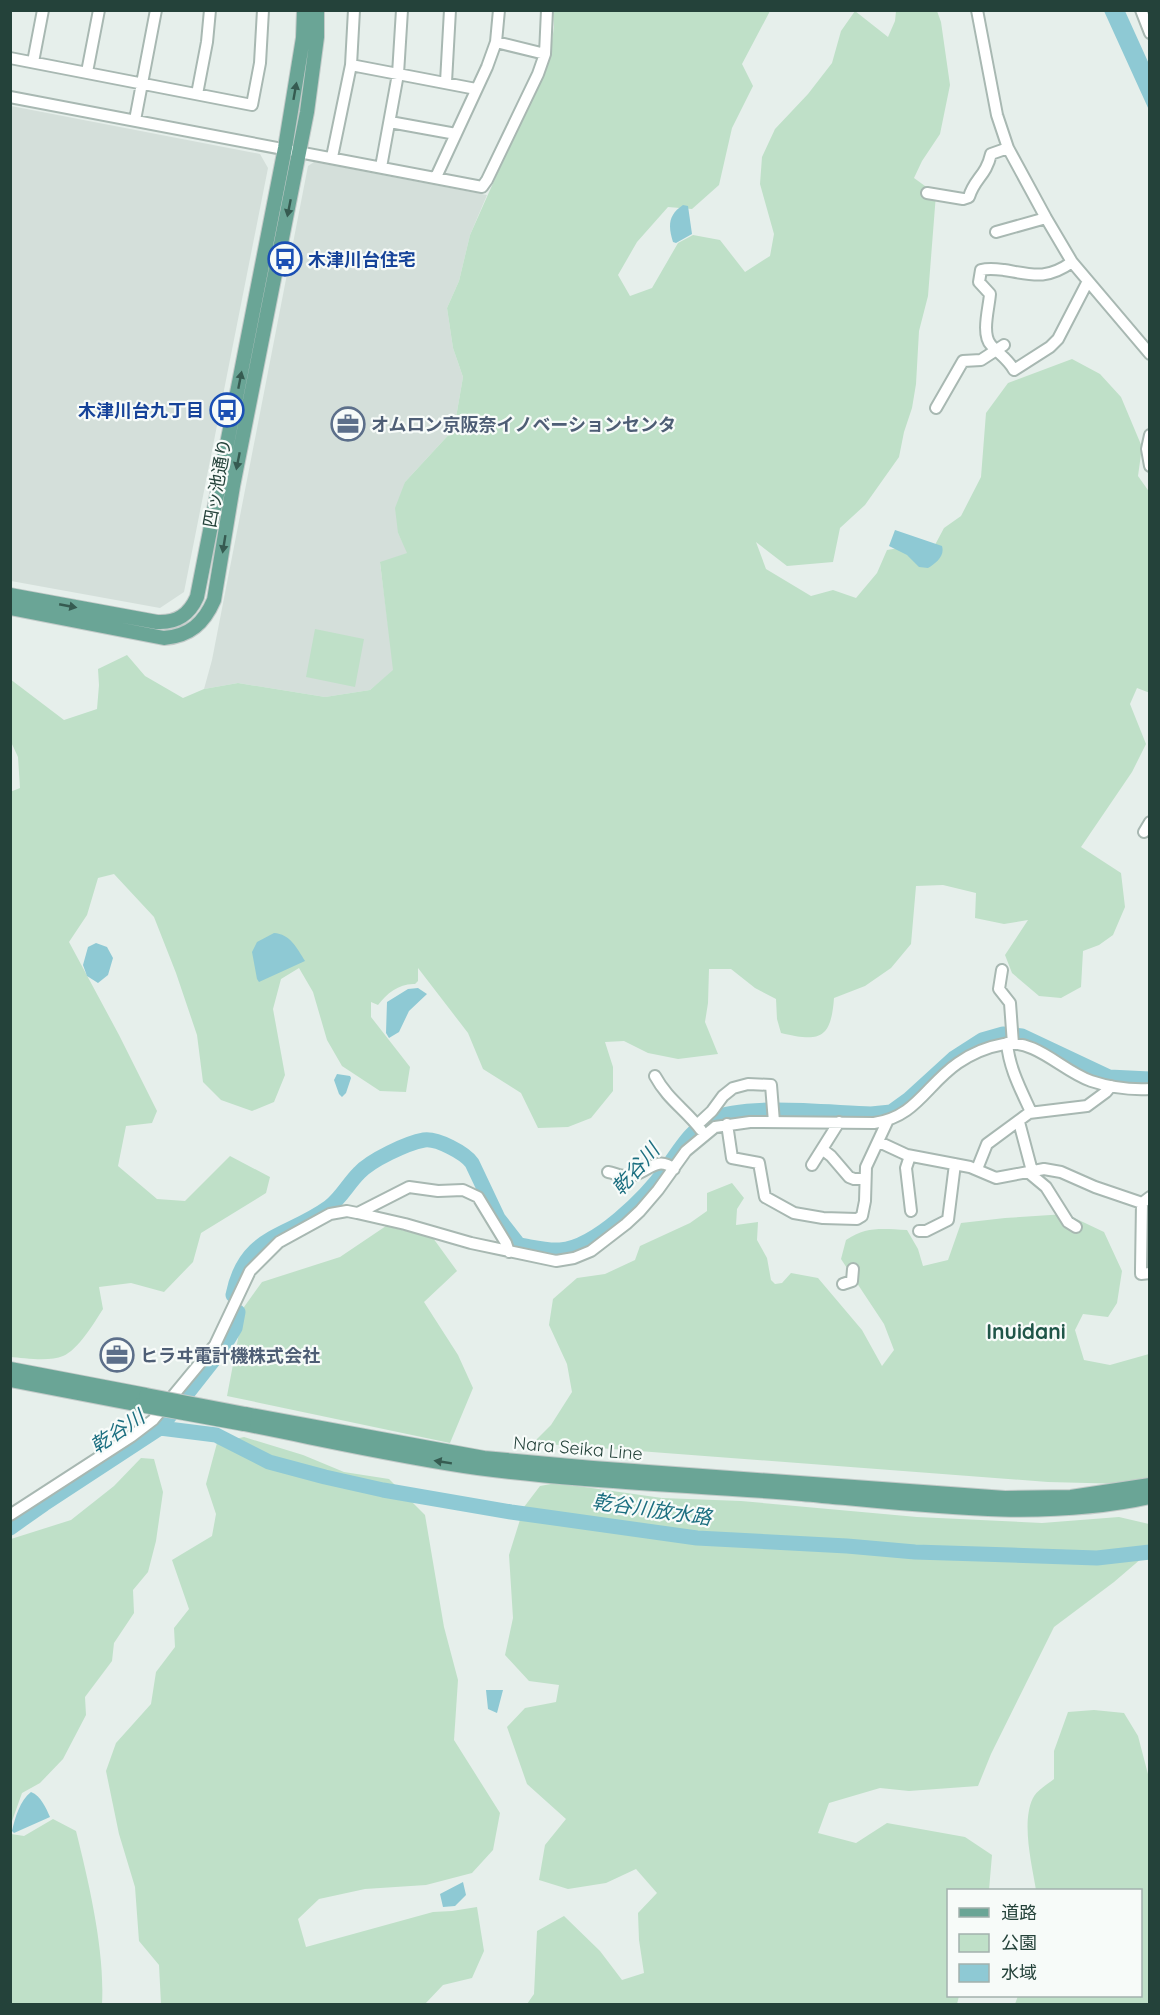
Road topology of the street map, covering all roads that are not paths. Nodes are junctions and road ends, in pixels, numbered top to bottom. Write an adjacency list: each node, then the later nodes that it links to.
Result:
1 (43, 10): 19 (street)
2 (99, 10): 21 (street)
3 (156, 10): 24 (street)
4 (210, 10): 26 (street)
5 (263, 10): 26 (street)
6 (304, 10): 31 (main road, 四ッ池通り, one-way to 6)
7 (317, 10): 33 (main road, 四ッ池通り)
8 (354, 10): 20 (street)
9 (402, 10): 22 (street)
10 (450, 10): 23 (street)
11 (499, 10): 16 (street)
12 (547, 10): 17 (street)
13 (977, 10): 32 (street)
14 (1142, 10): 15 (street)
15 (1149, 33)
16 (496, 42): 17 (street); 25 (street)
17 (545, 54): 36 (street)
18 (10, 58): 19 (street)
19 (33, 62): 21 (street)
20 (351, 65): 22 (street); 34 (street)
21 (87, 72): 24 (street)
22 (398, 74): 23 (street); 29 (street)
23 (446, 82): 25 (street)
24 (143, 84): 26 (street); 28 (street)
25 (476, 88): 30 (street)
26 (197, 94)
27 (10, 97): 28 (street)
28 (135, 120): 31 (street)
29 (390, 122): 30 (street); 35 (street)
30 (456, 134): 36 (street)
31 (285, 148): 33 (street); 47 (main road, 四ッ池通り, one-way to 31)
32 (1008, 148): 37 (street); 38 (street)
33 (300, 151): 34 (street); 48 (main road, 四ッ池通り, one-way to 48)
34 (332, 157): 35 (street)
35 (381, 166): 36 (street)
36 (436, 177)
37 (927, 193)
38 (1046, 219): 39 (street); 40 (street)
39 (996, 232)
40 (1072, 262): 41 (street); 42 (street)
41 (1088, 281): 42 (street); 43 (street)
42 (1000, 348): 44 (street)
43 (1149, 354)
44 (936, 408)
45 (1149, 435): 46 (street)
46 (1149, 466)
47 (10, 595)
48 (10, 608)
49 (1002, 970): 50 (street)
50 (1012, 1039): 52 (street); 54 (street); 57 (street)
51 (655, 1076): 60 (street)
52 (1111, 1086): 53 (street); 54 (street)
53 (1149, 1089)
54 (1030, 1112): 58 (street)
55 (774, 1116): 56 (street); 59 (street); 60 (street)
56 (839, 1122): 57 (street); 62 (street)
57 (887, 1122): 61 (street)
58 (1019, 1122): 67 (street); 68 (street)
59 (727, 1124): 60 (street); 70 (street)
60 (701, 1130): 65 (street)
61 (879, 1142): 63 (street); 70 (street)
62 (822, 1149): 66 (street); 70 (street)
63 (910, 1156): 64 (street); 72 (street)
64 (955, 1164): 67 (street); 75 (street)
65 (671, 1166): 69 (street); 76 (street)
66 (812, 1166)
67 (977, 1169): 68 (street)
68 (1030, 1171): 71 (street); 74 (street)
69 (608, 1172)
70 (864, 1179)
71 (1146, 1200): 78 (street)
72 (911, 1211)
73 (357, 1213): 76 (street); 76 (street); 86 (street)
74 (1076, 1227)
75 (919, 1231)
76 (509, 1252)
77 (853, 1269): 79 (street)
78 (1149, 1274)
79 (843, 1284)
80 (10, 1369): 82 (main road, Nara Seika Line)
81 (10, 1380): 82 (main road, Nara Seika Line)
82 (143, 1400): 83 (main road, Nara Seika Line, bridge)
83 (244, 1419): 84 (main road, Nara Seika Line); 85 (main road, Nara Seika Line, one-way to 83)
84 (1149, 1485)
85 (1149, 1497)
86 (10, 1515)

